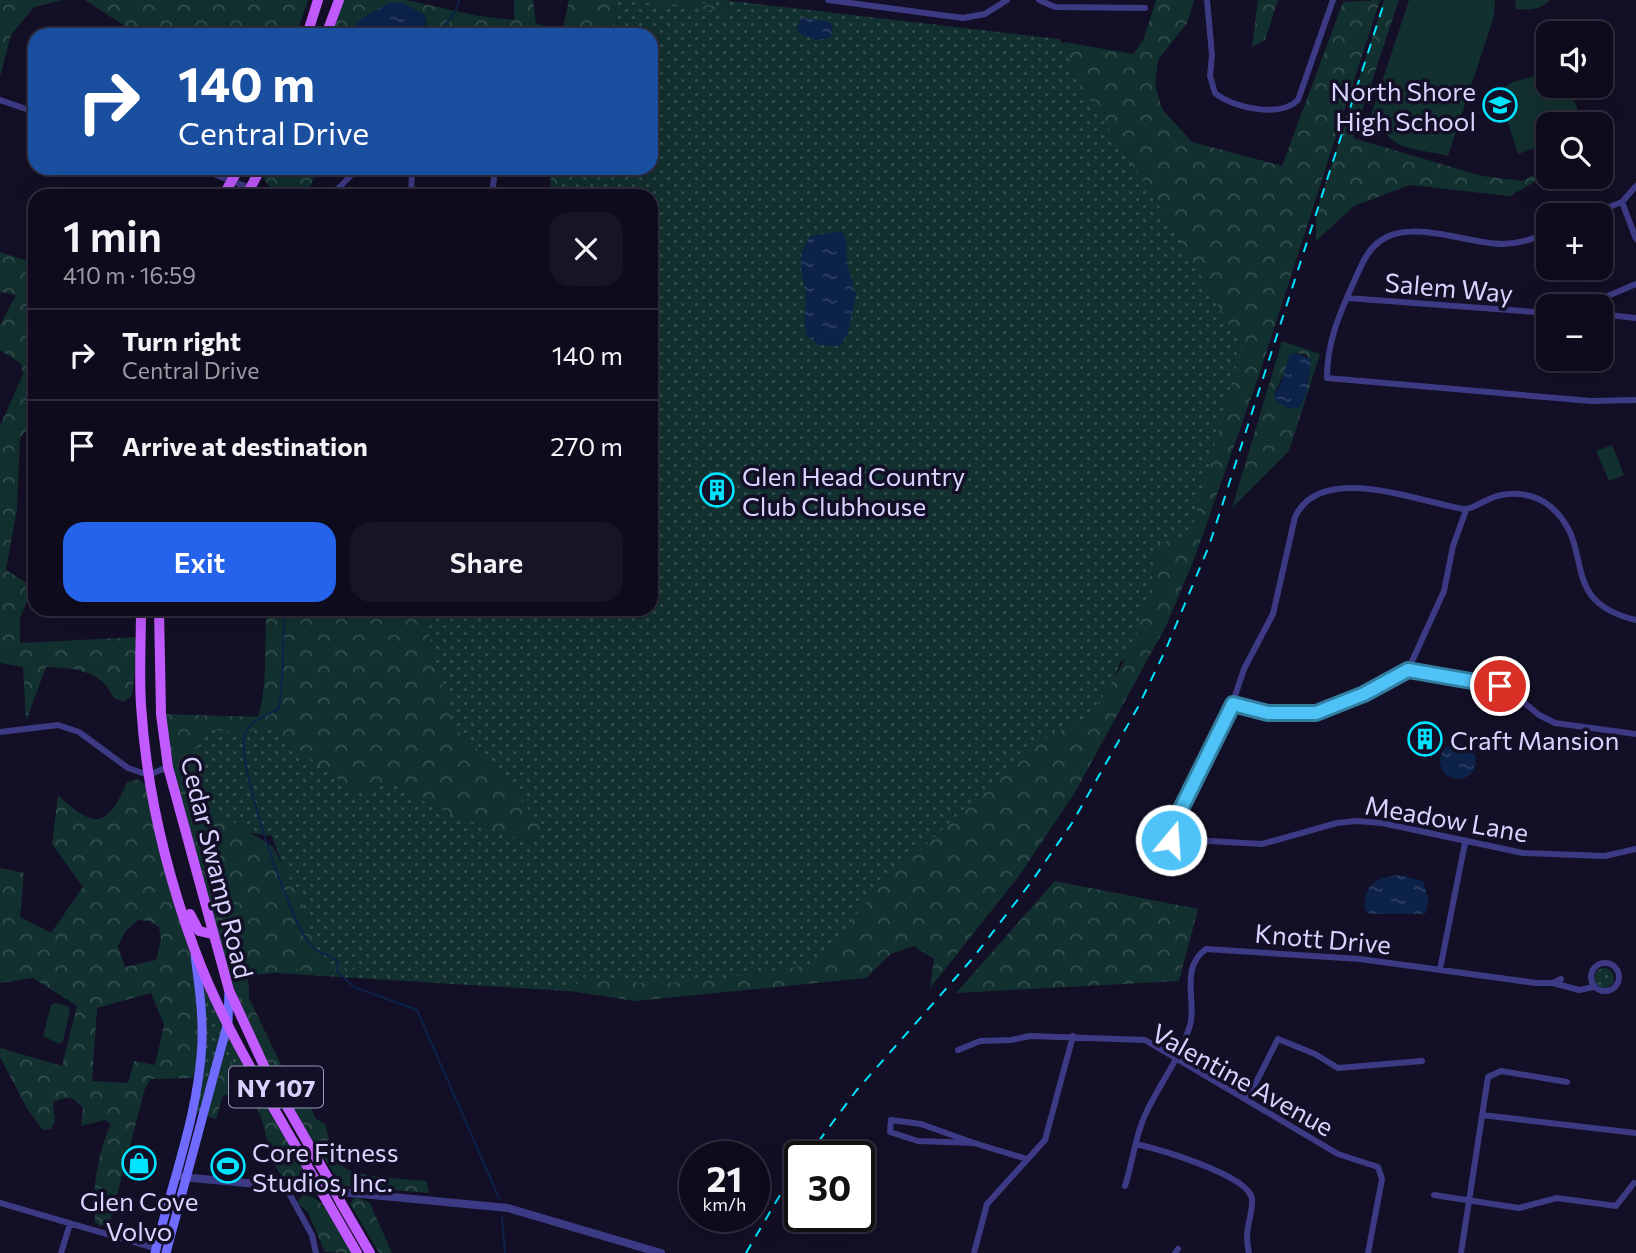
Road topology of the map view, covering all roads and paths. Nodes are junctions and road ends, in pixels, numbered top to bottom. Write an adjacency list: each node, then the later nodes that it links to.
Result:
1 (318, 0): 9 (main road)
2 (339, 0): 10 (main road)
3 (828, 0): 4 (street)
4 (1007, 0)
5 (1040, 0): 8 (street)
6 (1207, 0): 7 (street)
7 (1333, 0)
8 (1145, 8)
9 (309, 28)
10 (329, 28)
11 (0, 100): 12 (street)
12 (28, 110)
13 (217, 175): 16 (street)
14 (234, 175): 16 (main road)
15 (351, 175): 20 (street)
16 (231, 180): 18 (main road); 19 (street)
17 (1636, 186): 21 (street)
18 (226, 189)
19 (245, 189)
20 (338, 189)
21 (1622, 202): 22 (street); 24 (street)
22 (1613, 206)
23 (1536, 237): 27 (street)
24 (1636, 239)
25 (1636, 284): 26 (street)
26 (1612, 294)
27 (1347, 298): 28 (street, Salem Way); 31 (street)
28 (1536, 312)
29 (1613, 315): 30 (street)
30 (1636, 318)
31 (1636, 400)
32 (1466, 510): 35 (street); 36 (street); 37 (street)
33 (141, 616): 41 (main road, Cedar Swamp Road / NY 107)
34 (159, 616): 40 (main road, Cedar Swamp Road / NY 107)
35 (1636, 620)
36 (1408, 670): 37 (street); 39 (street)
37 (1233, 704): 42 (street, Meadow Lane)
38 (0, 732): 41 (street)
39 (1636, 734)
40 (168, 767): 41 (street); 45 (main road, Cedar Swamp Road / NY 107)
41 (148, 775): 44 (main road, Cedar Swamp Road / NY 107)
42 (1465, 842): 43 (street, Meadow Lane); 47 (street)
43 (1636, 849)
44 (167, 855): 45 (main road); 46 (main road, Cedar Swamp Road / NY 107)
45 (212, 934): 51 (main road, Cedar Swamp Road / NY 107)
46 (194, 948): 52 (main road, NY 107); 64 (main road, Cedar Swamp Road)
47 (1440, 969): 49 (street, Knott Drive); 55 (street, Knott Drive)
48 (1561, 979): 49 (street)
49 (1552, 983): 50 (street, Knott Drive)
50 (1594, 987): 50 (street, Knott Drive)
51 (229, 990): 52 (main road, Cedar Swamp Road); 77 (main road, NY 107, bridge)
52 (228, 1022): 64 (main road, Cedar Swamp Road); 76 (main road, NY 107, bridge)
53 (1073, 1036): 54 (street, Valentine Avenue); 55 (street, Valentine Avenue); 63 (street)
54 (958, 1050)
55 (1176, 1057): 58 (street, Valentine Avenue); 62 (street)
56 (1422, 1061): 58 (street)
57 (1567, 1082): 59 (street)
58 (1247, 1100): 81 (street, Valentine Avenue)
59 (1482, 1115): 60 (street); 69 (street)
60 (1636, 1133)
61 (974, 1143): 61 (street); 63 (street)
62 (1136, 1144): 67 (street); 80 (street)
63 (1027, 1159): 79 (street)
64 (182, 1174): 66 (street); 72 (main road, Cedar Swamp Road); 73 (main road, Cedar Swamp Road)
65 (1634, 1183): 69 (street)
66 (285, 1186): 75 (street); 78 (street)
67 (1125, 1186)
68 (1434, 1195): 69 (street)
69 (1469, 1200): 82 (street)
70 (0, 1203): 71 (street)
71 (70, 1224): 72 (street); 74 (street)
72 (156, 1251): 73 (street)
73 (167, 1252)
74 (61, 1253)
75 (316, 1253)
76 (357, 1253)
77 (370, 1253)
78 (661, 1253)
79 (974, 1253)
80 (1249, 1253)
81 (1368, 1253)
82 (1461, 1253)

